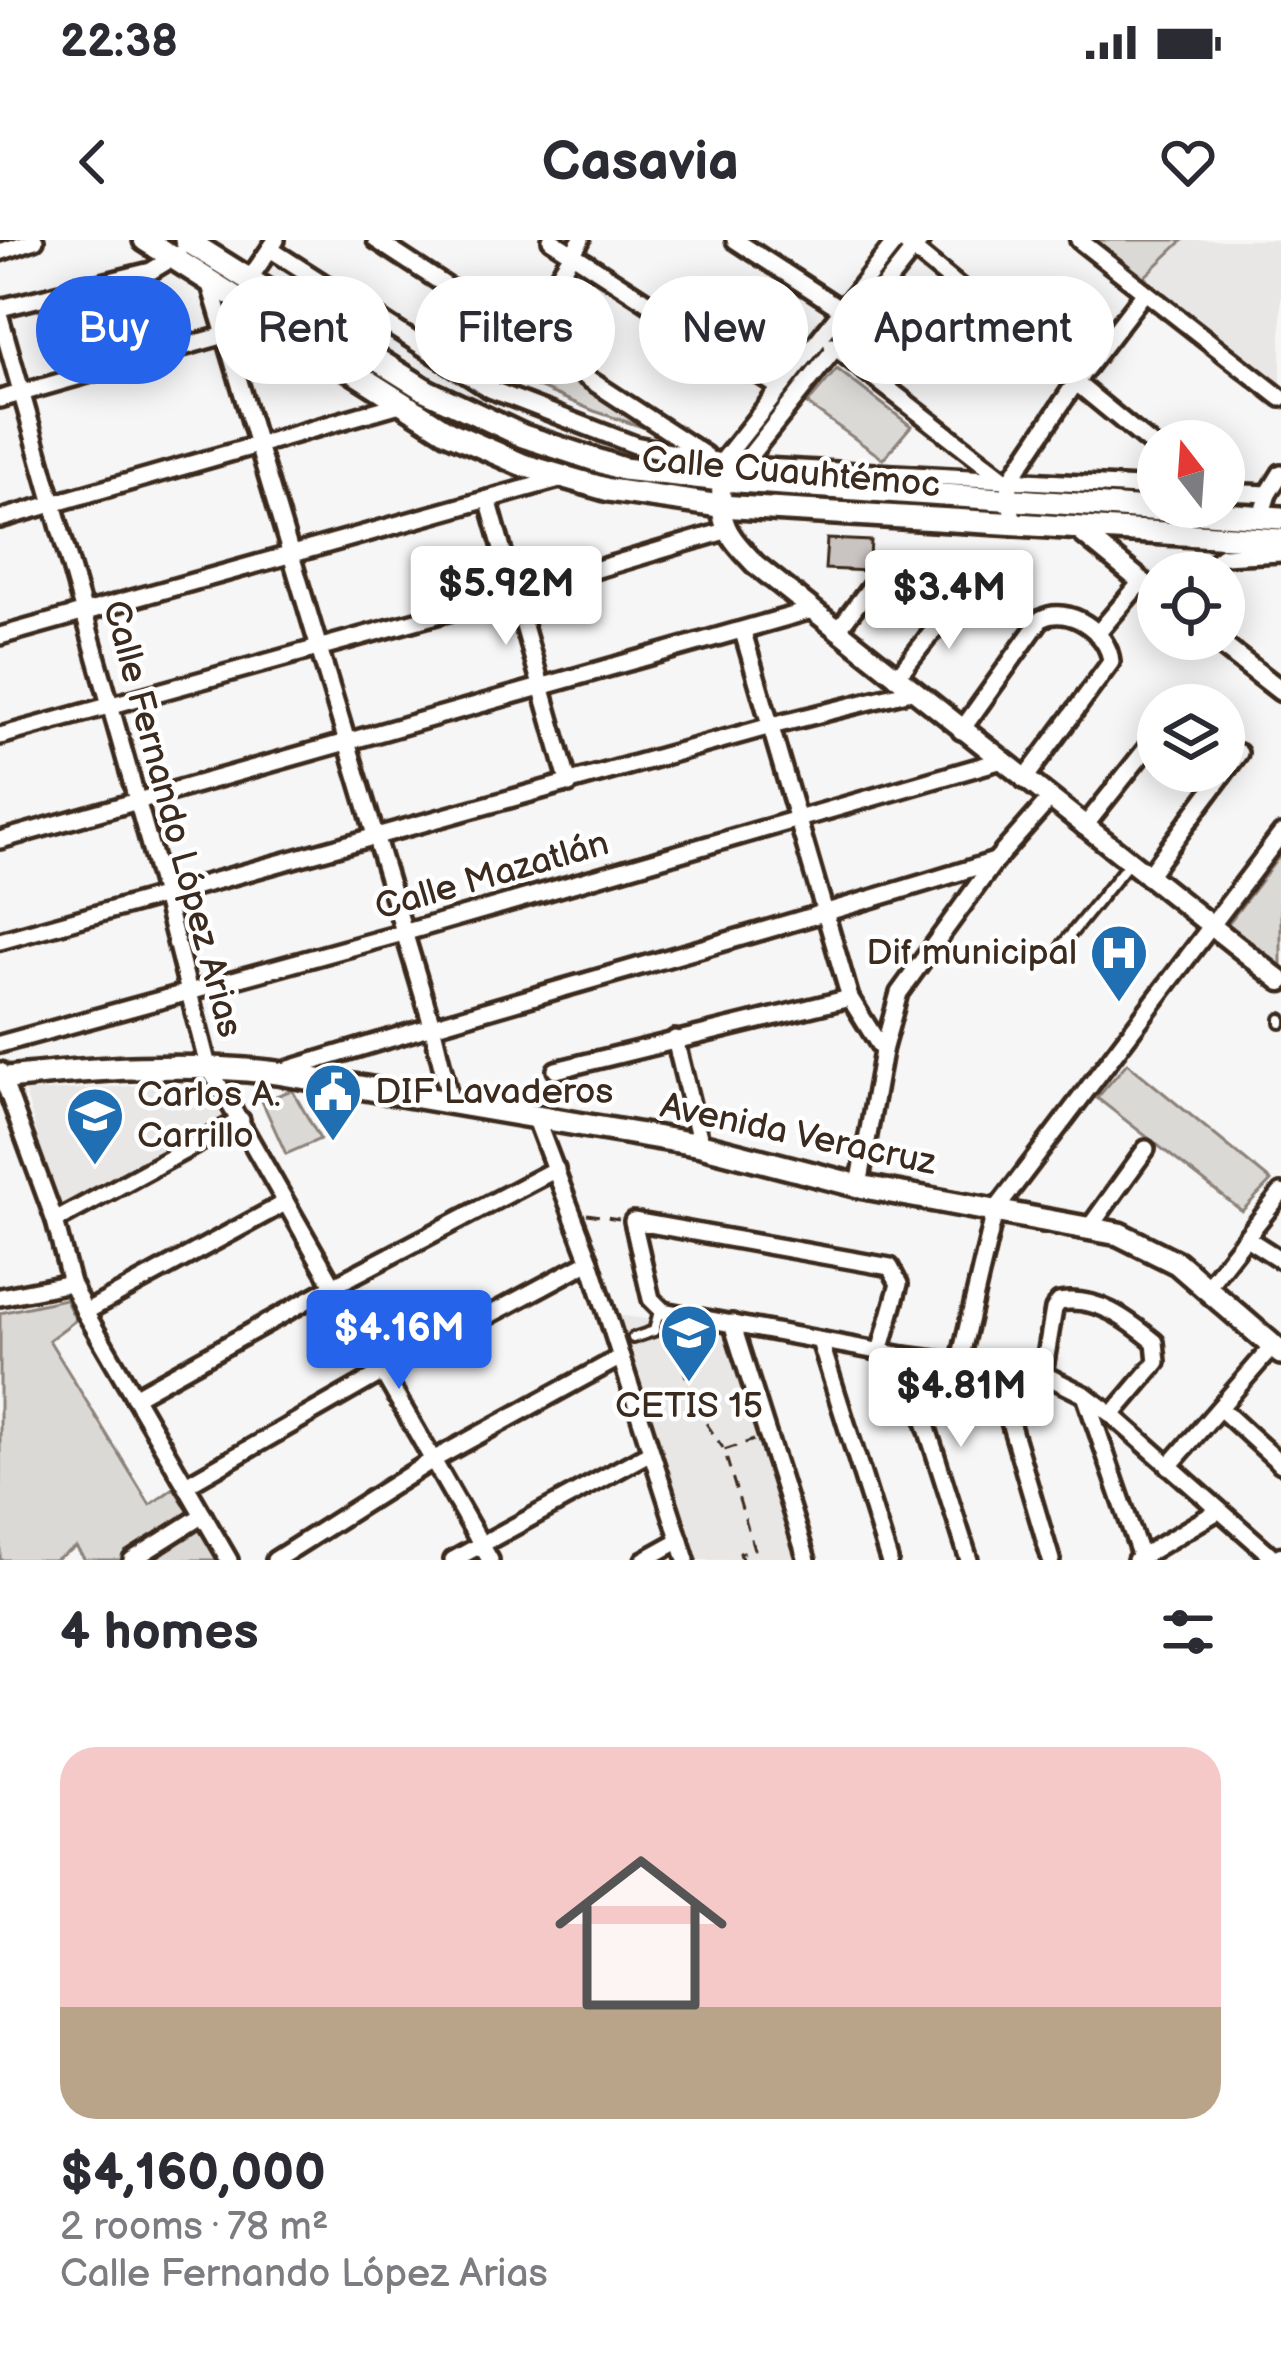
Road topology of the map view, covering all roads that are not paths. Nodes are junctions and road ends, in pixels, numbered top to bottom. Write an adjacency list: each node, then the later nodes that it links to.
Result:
1 (35, 240): 11 (street)
2 (145, 240): 9 (main road, Calle Cuauhtémoc)
3 (376, 240): 14 (street)
4 (551, 240): 10 (street)
5 (735, 240): 22 (street)
6 (1079, 240): 20 (street)
7 (908, 243): 16 (street); 17 (street); 18 (street)
8 (273, 244): 13 (street); 38 (street)
9 (185, 245): 12 (main road, Calle Cuauhtémoc); 19 (main road, Calle Cuauhtémoc); 23 (street)
10 (577, 247): 15 (street); 39 (street)
11 (0, 251)
12 (246, 276)
13 (251, 276)
14 (429, 276)
15 (559, 276)
16 (874, 276)
17 (885, 276)
18 (948, 276)
19 (208, 278): 21 (street); 43 (main road, Calle Cuauhtémoc)
20 (1144, 293): 26 (street); 41 (street)
21 (215, 301)
22 (832, 303)
23 (0, 308)
24 (0, 317): 40 (street, Calle Fernando López Arias)
25 (832, 321): 27 (street)
26 (1114, 332)
27 (822, 334): 29 (street); 39 (street)
28 (215, 338): 40 (street)
29 (832, 344)
30 (832, 353): 46 (street)
31 (391, 368): 47 (main road, Calle Cuauhtémoc)
32 (240, 384): 45 (street)
33 (490, 384): 38 (street)
34 (592, 384): 47 (street)
35 (877, 384): 52 (street)
36 (1075, 384): 52 (street)
37 (1078, 384): 44 (street)
38 (487, 388): 47 (street)
39 (780, 388): 47 (street)
40 (21, 393): 42 (street); 53 (street, Calle Fernando López Arias)
41 (1281, 398)
42 (0, 400)
43 (400, 404): 45 (street); 49 (main road, Calle Cuauhtémoc)
44 (1137, 433)
45 (259, 446): 53 (street); 61 (street)
46 (742, 466): 47 (street); 52 (street)
47 (720, 468): 52 (main road, Calle Cuauhtémoc); 54 (street)
48 (1281, 473): 55 (street)
49 (562, 478): 51 (street); 54 (main road, Calle Cuauhtémoc)
50 (1137, 490): 52 (street)
51 (488, 499): 61 (street); 66 (street)
52 (1011, 502): 54 (main road, Calle Cuauhtémoc); 55 (main road, Calle Cuauhtémoc); 57 (main road, Calle Cuauhtémoc)
53 (53, 503): 56 (street); 68 (street, Calle Fernando López Arias)
54 (720, 506): 58 (street)
55 (1270, 509)
56 (0, 520)
57 (1076, 527): 59 (main road, Calle Cuauhtémoc); 63 (street)
58 (725, 531): 66 (street); 69 (street)
59 (1281, 540)
60 (1281, 553): 62 (street)
61 (290, 554): 68 (street); 74 (street)
62 (1245, 555)
63 (1137, 579)
64 (875, 580): 70 (street)
65 (1137, 587): 72 (street)
66 (517, 593): 74 (street); 77 (street)
67 (962, 594): 76 (street)
68 (84, 610): 73 (street); 79 (street, Calle Fernando López Arias)
69 (812, 610): 70 (street); 71 (street)
70 (837, 631): 76 (street)
71 (743, 632): 77 (street); 80 (street)
72 (1097, 634): 81 (street); 86 (street)
73 (0, 636)
74 (319, 648): 79 (street); 83 (street)
75 (1241, 660): 78 (street)
76 (904, 684): 80 (street); 81 (street)
77 (544, 689): 83 (street); 87 (street)
78 (1281, 691)
79 (111, 705): 82 (street); 90 (street, Calle Fernando López Arias)
80 (771, 726): 87 (street); 91 (street)
81 (962, 730): 85 (street)
82 (0, 736)
83 (348, 743): 90 (street); 94 (street)
84 (1137, 760): 92 (street)
85 (999, 761): 86 (street); 91 (street, Calle Mazatlán)
86 (1024, 780): 89 (street)
87 (569, 784): 94 (street)
88 (1210, 792): 98 (street)
89 (1049, 800): 92 (street); 96 (street)
90 (138, 801): 95 (street); 99 (street, Calle Fernando López Arias)
91 (799, 820): 100 (street); 102 (street, Calle Mazatlán)
92 (1084, 827): 97 (street)
93 (1281, 834): 101 (street)
94 (375, 837): 99 (street); 102 (street)
95 (0, 840)
96 (995, 860): 100 (street); 111 (street)
97 (1129, 862): 98 (street); 104 (lane)
98 (1147, 877): 101 (street)
99 (164, 895): 103 (street); 106 (street, Calle Fernando López Arias)
100 (825, 914): 107 (street); 108 (street)
101 (1209, 928): 105 (street); 125 (street)
102 (403, 933): 106 (street, Calle Mazatlán); 108 (street)
103 (0, 941)
104 (1063, 944)
105 (1281, 981)
106 (190, 992): 110 (street, Calle Mazatlán); 112 (street, Calle Fernando López Arias)
107 (850, 998): 109 (street); 111 (street)
108 (432, 1024): 114 (street); 116 (street)
109 (675, 1040): 113 (street); 119 (street)
110 (0, 1044)
111 (883, 1051): 122 (street)
112 (208, 1066): 114 (main road, Avenida Veracruz); 115 (main road, Avenida Veracruz); 118 (street, Calle Fernando López Arias)
113 (556, 1070)
114 (277, 1073): 116 (main road, Avenida Veracruz)
115 (1, 1076): 126 (street)
116 (451, 1104): 117 (main road, Avenida Veracruz)
117 (534, 1114): 119 (main road, Avenida Veracruz); 121 (street)
118 (241, 1120): 124 (street, Calle Fernando López Arias); 126 (street)
119 (701, 1145): 122 (main road, Avenida Veracruz)
120 (1146, 1149): 127 (street)
121 (556, 1169): 130 (street); 132 (street)
122 (859, 1186): 125 (main road, Avenida Veracruz)
123 (1281, 1193): 128 (street)
124 (285, 1203): 132 (street, Calle Fernando López Arias); 136 (street)
125 (995, 1210): 127 (main road, Avenida Veracruz); 144 (street)
126 (55, 1221): 131 (street)
127 (1089, 1228): 133 (main road, Avenida Veracruz)
128 (1248, 1238): 129 (street); 133 (street)
129 (1281, 1260)
130 (590, 1261): 143 (street); 146 (street)
131 (71, 1282): 134 (street); 136 (street)
132 (333, 1286): 146 (street, Calle Fernando López Arias); 149 (street)
133 (1207, 1287): 140 (main road, Avenida Veracruz)
134 (0, 1297)
135 (658, 1308): 137 (street); 138 (lane); 141 (street)
136 (85, 1312): 149 (street)
137 (731, 1323): 139 (street); 170 (street)
138 (633, 1337)
139 (820, 1341): 141 (street); 171 (street)
140 (1277, 1349): 150 (street)
141 (880, 1352): 142 (street)
142 (904, 1356): 144 (street); 172 (street)
143 (621, 1358): 152 (street); 153 (street)
144 (959, 1364): 145 (street)
145 (994, 1368): 147 (street); 173 (street)
146 (381, 1373): 153 (street, Calle Fernando López Arias); 156 (street)
147 (1043, 1374): 148 (street); 151 (street)
148 (1085, 1395): 151 (street); 161 (street)
149 (134, 1397): 156 (street)
150 (1221, 1409): 154 (street); 155 (street)
151 (1112, 1415): 155 (street)
152 (651, 1452): 159 (street); 160 (street)
153 (431, 1461): 160 (street, Calle Fernando López Arias); 165 (street)
154 (1281, 1464)
155 (1169, 1466): 157 (street)
156 (186, 1485): 158 (street)
157 (1219, 1511): 161 (street); 162 (street)
158 (203, 1515): 163 (street); 164 (street)
159 (680, 1540): 168 (street); 169 (street)
160 (480, 1544): 166 (street); 167 (street, Calle Fernando López Arias)
161 (1138, 1558)
162 (1278, 1559)
163 (132, 1560)
164 (229, 1560)
165 (275, 1560)
166 (453, 1560)
167 (490, 1560)
168 (644, 1560)
169 (686, 1560)
170 (807, 1560)
171 (889, 1560)
172 (969, 1560)
173 (1051, 1560)

